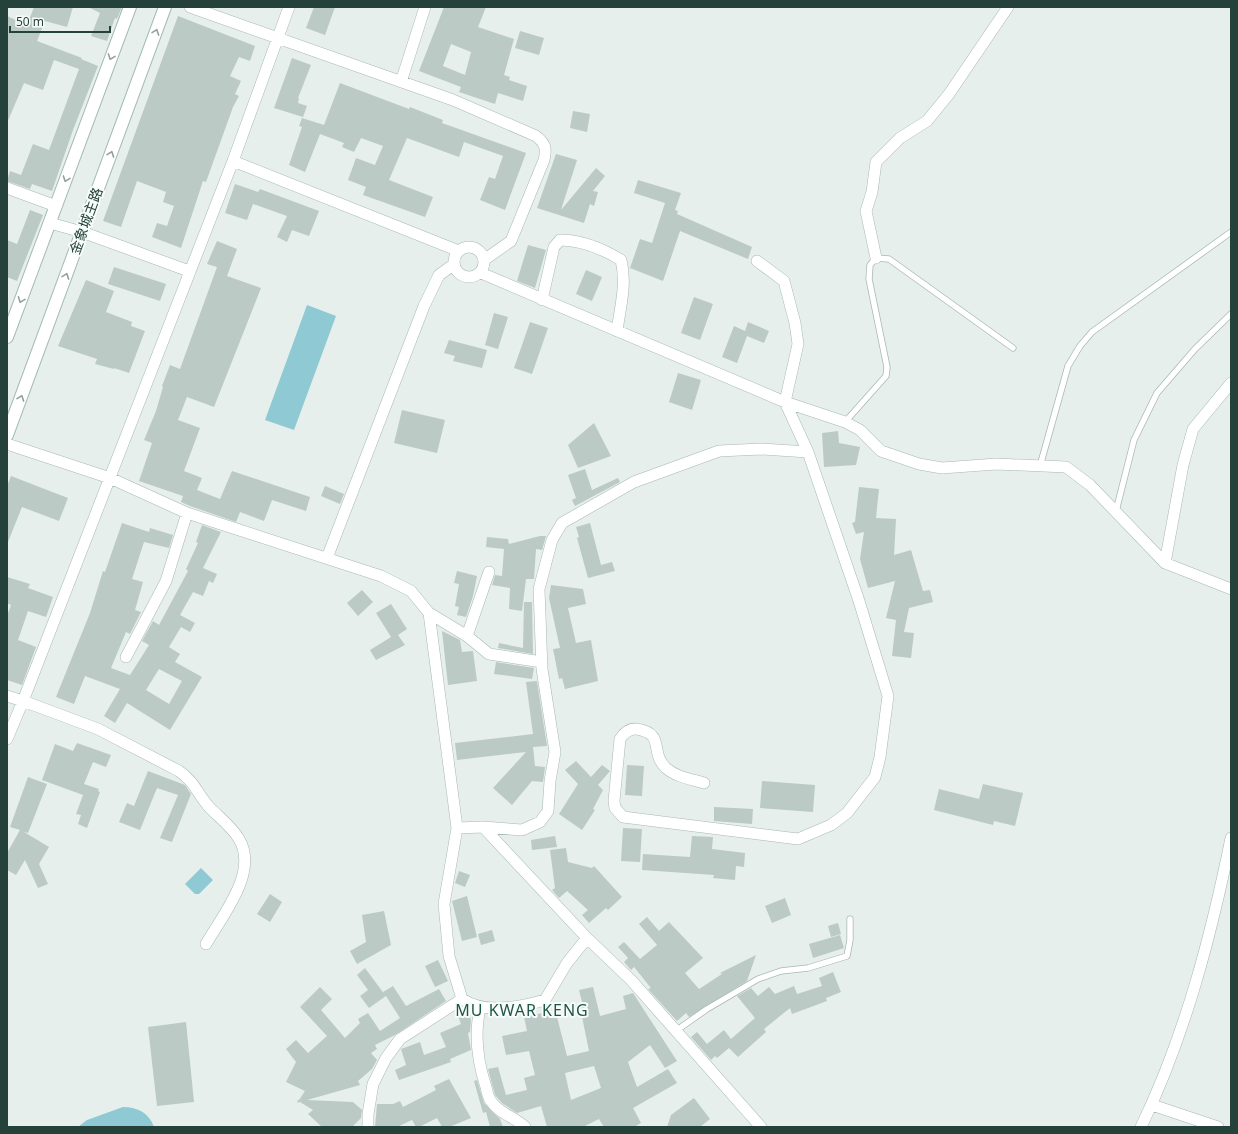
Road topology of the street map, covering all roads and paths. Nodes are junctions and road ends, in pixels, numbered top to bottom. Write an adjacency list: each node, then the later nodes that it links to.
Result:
1 (130, 7): 11 (main road, one-way to 11)
2 (165, 7): 13 (main road, 金象城主路, one-way to 2)
3 (190, 7): 7 (street)
4 (289, 7): 7 (street)
5 (425, 7): 8 (street)
6 (1008, 7): 16 (street)
7 (278, 38): 8 (street); 9 (street)
8 (401, 82): 17 (street)
9 (233, 161): 15 (street); 20 (street)
10 (7, 188): 11 (street)
11 (56, 206): 12 (main road)
12 (50, 223): 13 (street); 25 (main road, one-way to 25)
13 (82, 232): 20 (street); 30 (main road, 金象城主路, one-way to 13)
14 (1231, 232): 33 (lane)
15 (459, 251): 17 (street); 19 (street)
16 (876, 258): 26 (lane); 29 (lane)
17 (484, 260): 21 (street)
18 (756, 261): 28 (street)
19 (453, 265): 21 (street); 37 (street)
20 (189, 271): 34 (street)
21 (480, 273): 22 (street)
22 (542, 300): 24 (street); 24 (street)
23 (1231, 314): 35 (lane)
24 (617, 331): 28 (street)
25 (7, 337)
26 (1013, 348)
27 (1231, 383): 38 (street)
28 (785, 402): 29 (street); 32 (street)
29 (845, 422): 33 (street)
30 (7, 435)
31 (7, 444): 34 (street)
32 (808, 452): 44 (street); 48 (street)
33 (1040, 466): 35 (street)
34 (110, 478): 36 (street); 46 (street)
35 (1116, 511): 38 (street)
36 (187, 513): 37 (street); 43 (street)
37 (327, 558): 41 (street)
38 (1165, 563): 40 (street)
39 (489, 572): 42 (street)
40 (1231, 589)
41 (429, 613): 42 (street); 50 (street)
42 (468, 636): 44 (street)
43 (126, 657)
44 (542, 662): 49 (street)
45 (7, 696): 46 (street)
46 (23, 701): 47 (street); 54 (street)
47 (7, 739)
48 (704, 783)
49 (483, 827): 50 (street); 53 (street)
50 (457, 828): 55 (street)
51 (1231, 838): 58 (street)
52 (850, 919): 57 (lane)
53 (587, 938): 56 (street); 57 (street)
54 (206, 944)
55 (462, 999): 56 (street); 59 (street)
56 (480, 1008): 60 (street)
57 (677, 1030): 61 (street)
58 (1152, 1105): 62 (street); 63 (street)
59 (368, 1127)
60 (525, 1127)
61 (760, 1127)
62 (1141, 1127)
63 (1218, 1127)

